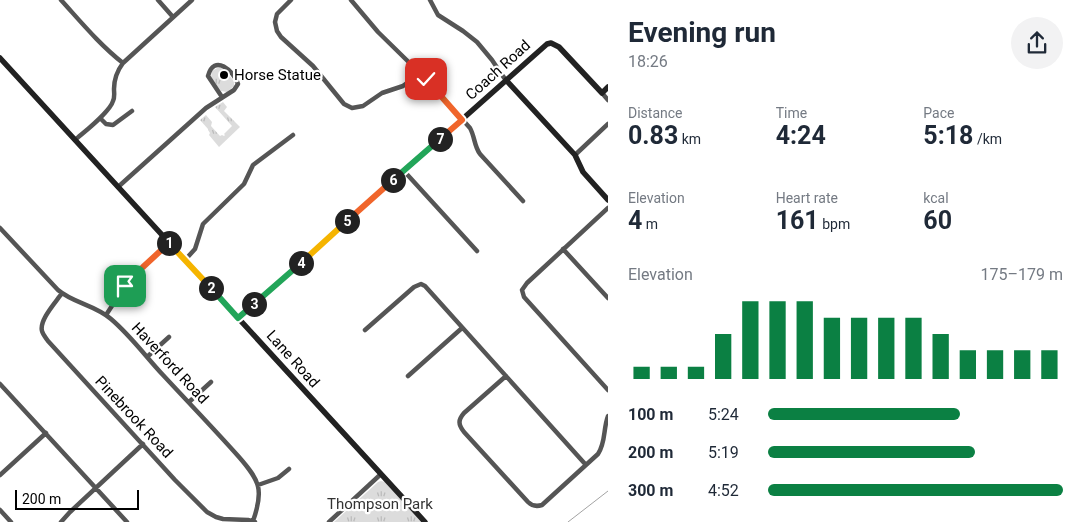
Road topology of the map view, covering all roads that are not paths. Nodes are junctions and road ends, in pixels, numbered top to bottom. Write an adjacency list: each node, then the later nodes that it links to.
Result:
1 (61, 0): 9 (street)
2 (158, 0): 7 (street)
3 (192, 0): 7 (street)
4 (291, 0): 10 (street)
5 (351, 0): 10 (street)
6 (430, 0): 11 (street)
7 (173, 17): 9 (street)
8 (0, 58): 21 (street, Lane Road)
9 (123, 63): 17 (street)
10 (420, 74): 18 (street)
11 (506, 80): 13 (street, Coach Road); 18 (street, Coach Road); 22 (street)
12 (608, 87): 13 (street)
13 (602, 93): 15 (street)
14 (222, 97): 14 (street); 24 (street)
15 (608, 100)
16 (132, 111): 17 (street)
17 (100, 118): 21 (street)
18 (462, 120): 23 (street, Coach Road); 26 (street)
19 (608, 124): 22 (street)
20 (294, 135): 32 (street)
21 (75, 140): 24 (street, Lane Road)
22 (575, 155): 25 (street)
23 (404, 171): 31 (street); 36 (street, Coach Road)
24 (118, 187): 29 (street, Lane Road)
25 (608, 200)
26 (523, 201)
27 (608, 208): 30 (street)
28 (0, 228): 33 (street, Haverford Road)
29 (169, 242): 32 (street, Lane Road); 35 (street)
30 (563, 249): 34 (street); 45 (street)
31 (477, 251)
32 (185, 260): 36 (street, Lane Road)
33 (62, 293): 35 (street, Haverford Road); 49 (street, Pinebrook Road)
34 (608, 298)
35 (106, 315): 40 (street, Haverford Road)
36 (238, 318): 52 (street, Lane Road)
37 (462, 328): 38 (street); 41 (street); 42 (street)
38 (365, 330)
39 (169, 337): 40 (street)
40 (147, 357): 46 (street, Haverford Road)
41 (408, 376)
42 (506, 376): 50 (street); 50 (street)
43 (211, 382): 46 (street)
44 (0, 384): 48 (street)
45 (608, 390)
46 (189, 402): 54 (street, Haverford Road)
47 (608, 416): 50 (street)
48 (46, 433): 53 (street); 55 (street)
49 (143, 444): 55 (street); 60 (street, Pinebrook Road)
50 (586, 465)
51 (289, 469): 54 (street)
52 (381, 474): 61 (street); 62 (street, Lane Road)
53 (0, 475)
54 (258, 485): 60 (street)
55 (96, 488): 58 (street); 59 (street)
56 (0, 510): 57 (street)
57 (11, 522)
58 (61, 522)
59 (127, 522)
60 (254, 522)
61 (329, 522)
62 (425, 522)

